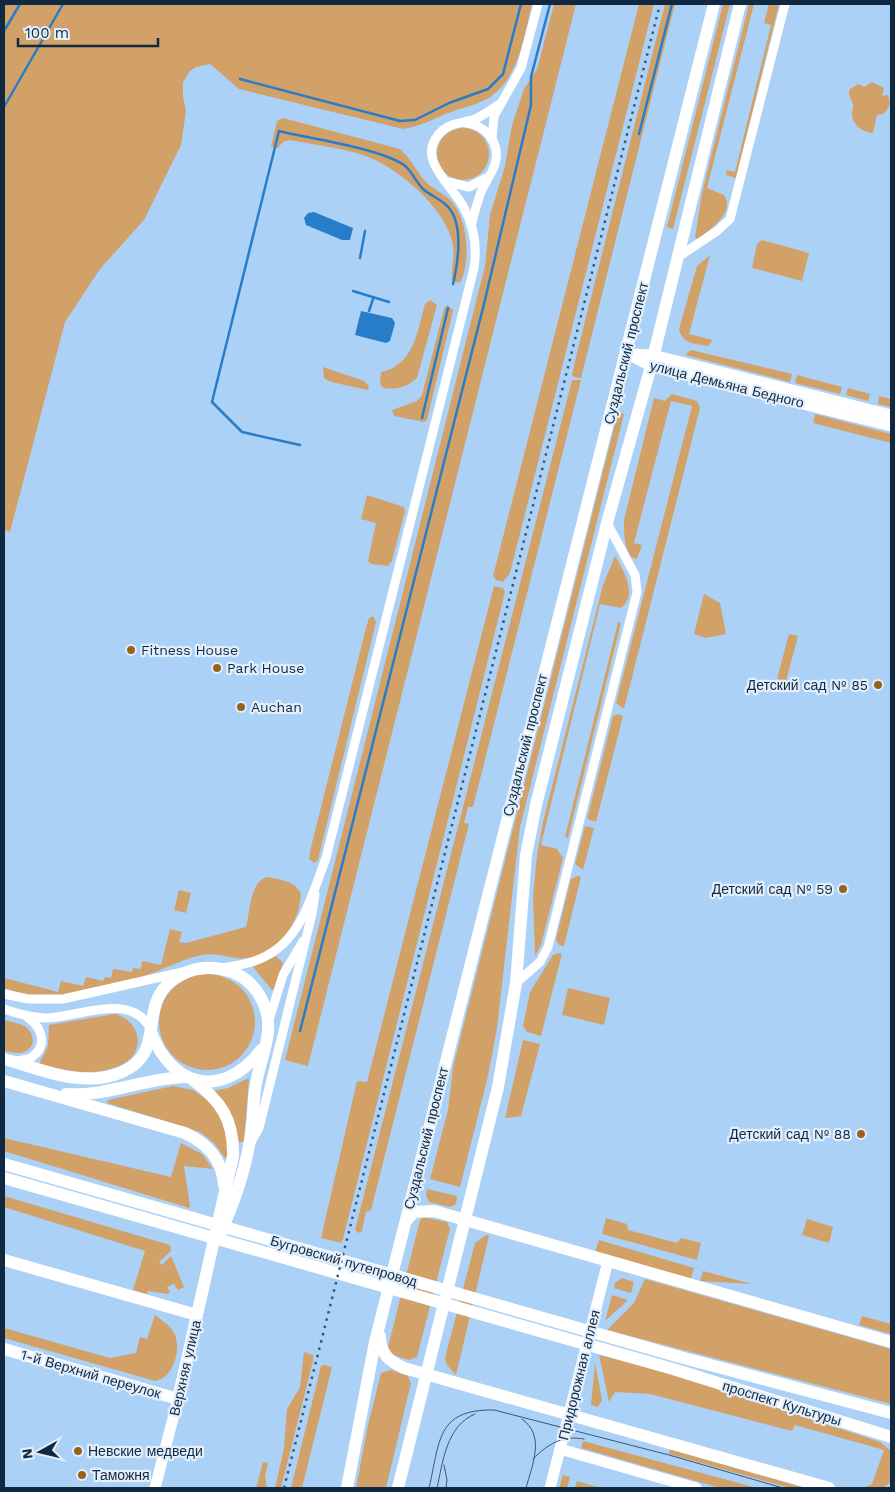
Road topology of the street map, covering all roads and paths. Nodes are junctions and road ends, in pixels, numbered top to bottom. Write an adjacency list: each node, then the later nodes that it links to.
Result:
1 (538, 4): 5 (street)
2 (714, 4): 12 (main road, Суздальский проспект)
3 (740, 4): 11 (main road, Суздальский проспект)
4 (785, 4): 11 (street)
5 (498, 104): 6 (street); 7 (street)
6 (464, 122): 7 (street); 9 (street)
7 (492, 140): 8 (street)
8 (488, 176): 9 (street); 10 (street)
9 (447, 182): 10 (street)
10 (471, 226): 17 (street)
11 (678, 258): 13 (main road, Суздальский проспект)
12 (626, 354): 13 (street, улица Демьяна Бедного); 37 (main road, Суздальский проспект)
13 (652, 361): 14 (street, улица Демьяна Бедного); 15 (street, улица Демьяна Бедного); 16 (main road, Суздальский проспект)
14 (891, 415)
15 (891, 426)
16 (607, 523): 21 (main road, Суздальский проспект); 21 (street)
17 (317, 881): 18 (street); 20 (street)
18 (307, 936): 25 (street); 32 (street)
19 (198, 968): 20 (main road); 22 (street); 26 (main road)
20 (222, 968): 25 (main road)
21 (516, 983): 36 (main road, Суздальский проспект)
22 (4, 994)
23 (4, 1009): 24 (street)
24 (27, 1016): 26 (street); 28 (street)
25 (268, 1022): 27 (main road)
26 (151, 1030): 28 (main road); 29 (main road)
27 (264, 1046): 29 (main road); 32 (main road, Верхняя улица)
28 (9, 1060)
29 (189, 1078): 31 (main road); 35 (main road, Верхняя улица)
30 (4, 1081): 31 (main road)
31 (41, 1091): 35 (main road)
32 (249, 1147): 38 (main road, Верхняя улица)
33 (6, 1164): 45 (main road, Бугровский путепровод)
34 (4, 1178): 46 (main road, Бугровский путепровод)
35 (224, 1190): 38 (main road, Верхняя улица)
36 (464, 1220): 37 (main road); 40 (main road); 47 (main road, Суздальский проспект)
37 (406, 1221): 42 (main road, Суздальский проспект)
38 (214, 1248): 41 (main road, Верхняя улица)
39 (4, 1260): 41 (main road)
40 (608, 1261): 43 (main road); 50 (street, Придорожная аллея)
41 (197, 1315): 48 (main road, Верхняя улица)
42 (381, 1321): 47 (main road); 54 (main road, Суздальский проспект)
43 (891, 1342)
44 (4, 1349): 48 (main road, 1-й Верхний переулок)
45 (680, 1357): 49 (main road, проспект Культуры)
46 (673, 1369): 51 (main road, проспект Культуры)
47 (426, 1374): 50 (main road); 55 (main road, Суздальский проспект)
48 (178, 1399): 53 (street, Верхняя улица)
49 (891, 1412)
50 (570, 1413): 52 (street, Придорожная аллея); 58 (main road)
51 (890, 1437)
52 (560, 1449): 56 (street, Придорожная аллея); 57 (street)
53 (155, 1488)
54 (347, 1488)
55 (398, 1488)
56 (550, 1488)
57 (696, 1488)
58 (828, 1488)

